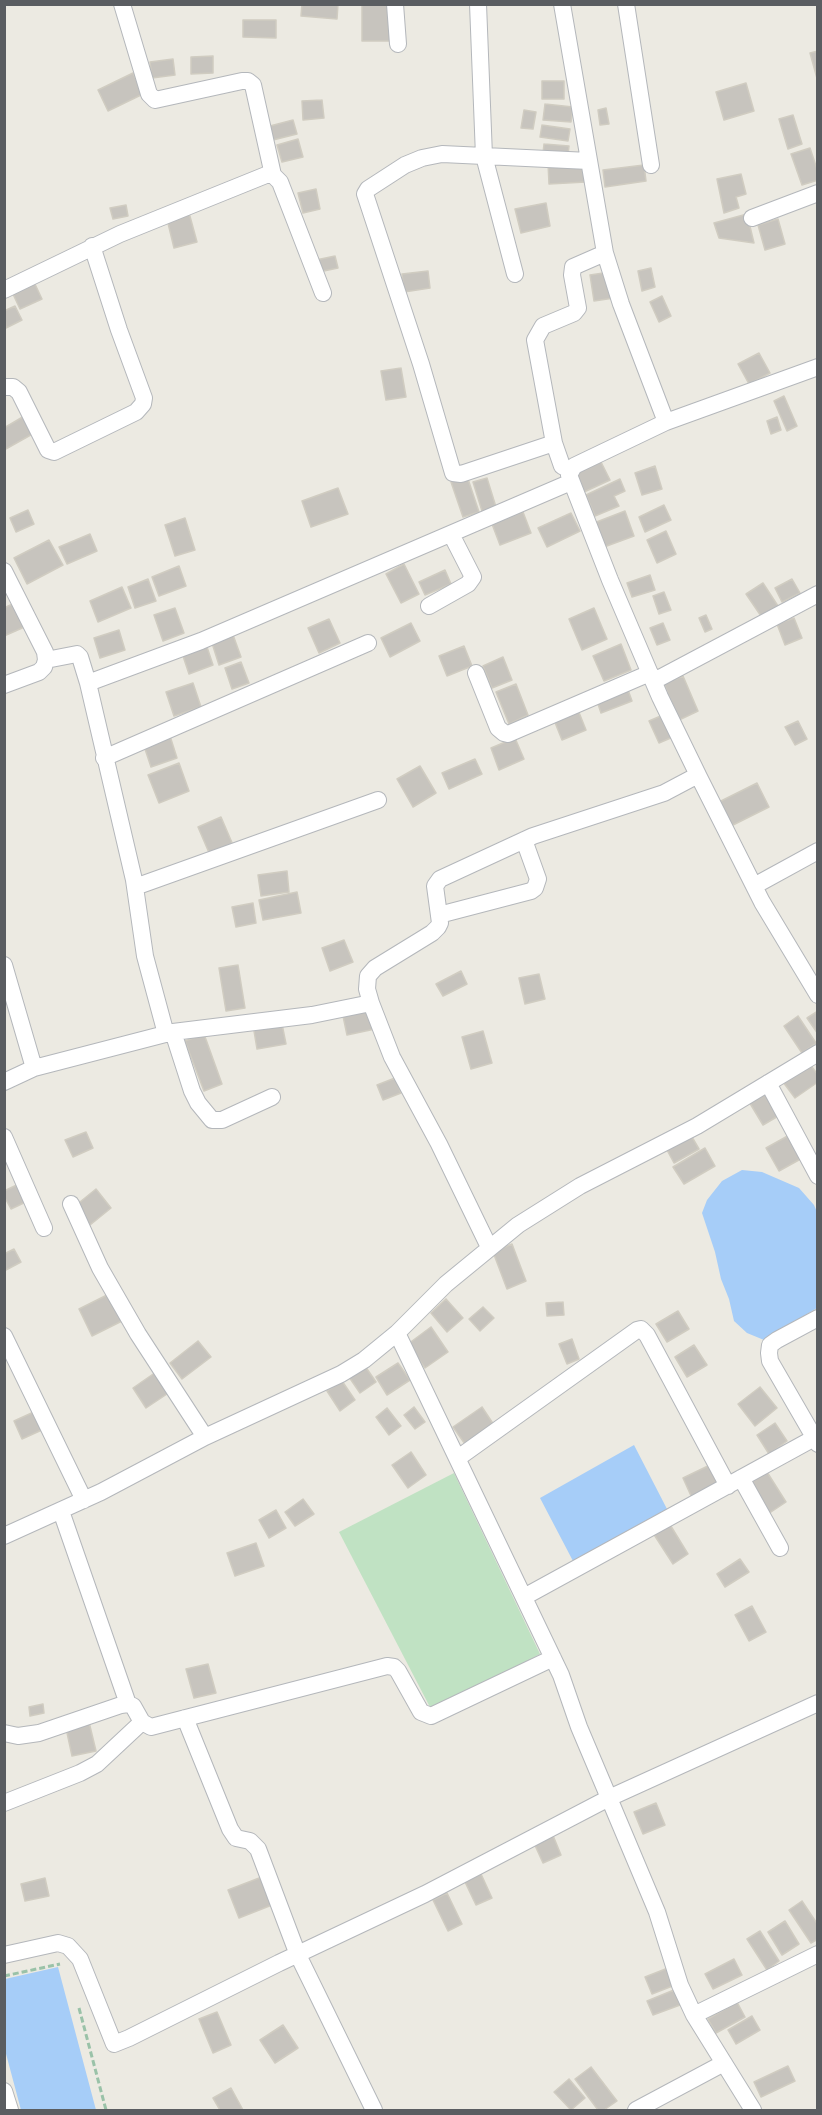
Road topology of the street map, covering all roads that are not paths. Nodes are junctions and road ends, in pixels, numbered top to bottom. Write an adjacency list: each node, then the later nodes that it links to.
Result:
1 (122, 4): 10 (street)
2 (395, 4): 6 (street)
3 (478, 4): 7 (street)
4 (562, 4): 8 (street)
5 (626, 4): 9 (street)
6 (398, 44)
7 (484, 156): 8 (street); 15 (street); 21 (street)
8 (589, 161): 14 (street)
9 (651, 165)
10 (273, 175): 13 (street); 17 (street)
11 (818, 193): 12 (street)
12 (752, 218)
13 (92, 246): 16 (street); 19 (street)
14 (605, 252): 20 (street); 21 (street)
15 (515, 274)
16 (4, 290)
17 (323, 292)
18 (818, 367): 20 (street)
19 (4, 387)
20 (666, 422): 22 (street)
21 (554, 443): 22 (street)
22 (571, 476): 23 (street); 30 (street)
23 (451, 534): 26 (street); 31 (street)
24 (4, 571): 28 (street)
25 (818, 594): 30 (street)
26 (429, 606)
27 (368, 644): 33 (street)
28 (46, 660): 31 (street); 32 (street)
29 (476, 673): 30 (street)
30 (652, 677): 34 (street)
31 (88, 683): 33 (street)
32 (4, 685)
33 (104, 758): 39 (street)
34 (698, 775): 36 (street); 38 (street)
35 (378, 800): 39 (street)
36 (524, 840): 40 (street); 40 (street)
37 (818, 851): 38 (street)
38 (754, 886): 42 (street)
39 (135, 887): 44 (street)
40 (438, 915): 43 (street)
41 (4, 965): 46 (street)
42 (818, 995)
43 (371, 1004): 44 (street); 54 (street)
44 (170, 1033): 46 (street); 49 (street)
45 (818, 1053): 48 (street)
46 (34, 1068): 47 (street)
47 (4, 1082)
48 (768, 1083): 51 (street); 54 (street)
49 (272, 1097)
50 (4, 1137): 53 (street)
51 (818, 1176)
52 (71, 1204): 58 (street)
53 (44, 1228)
54 (489, 1247): 56 (street)
55 (818, 1318): 59 (street)
56 (397, 1334): 58 (street); 60 (street)
57 (4, 1336): 62 (street)
58 (205, 1437): 62 (street)
59 (816, 1439): 61 (street)
60 (458, 1458): 61 (street); 66 (street)
61 (735, 1482): 65 (street); 66 (street)
62 (84, 1500): 63 (street)
63 (61, 1511): 64 (street); 69 (street)
64 (4, 1536)
65 (780, 1548)
66 (524, 1597): 67 (street)
67 (553, 1658): 70 (street); 73 (street)
68 (818, 1703): 73 (street)
69 (128, 1704): 71 (street); 72 (street)
70 (185, 1718): 71 (street); 76 (street)
71 (142, 1722): 74 (street)
72 (4, 1733)
73 (609, 1798): 76 (street); 78 (street)
74 (4, 1803)
75 (4, 1954): 76 (street)
76 (297, 1954): 82 (street)
77 (818, 1954): 78 (street)
78 (694, 2015): 79 (street)
79 (724, 2063): 83 (street); 84 (street)
80 (4, 2091): 81 (street)
81 (10, 2110)
82 (374, 2110)
83 (636, 2110)
84 (753, 2110)

